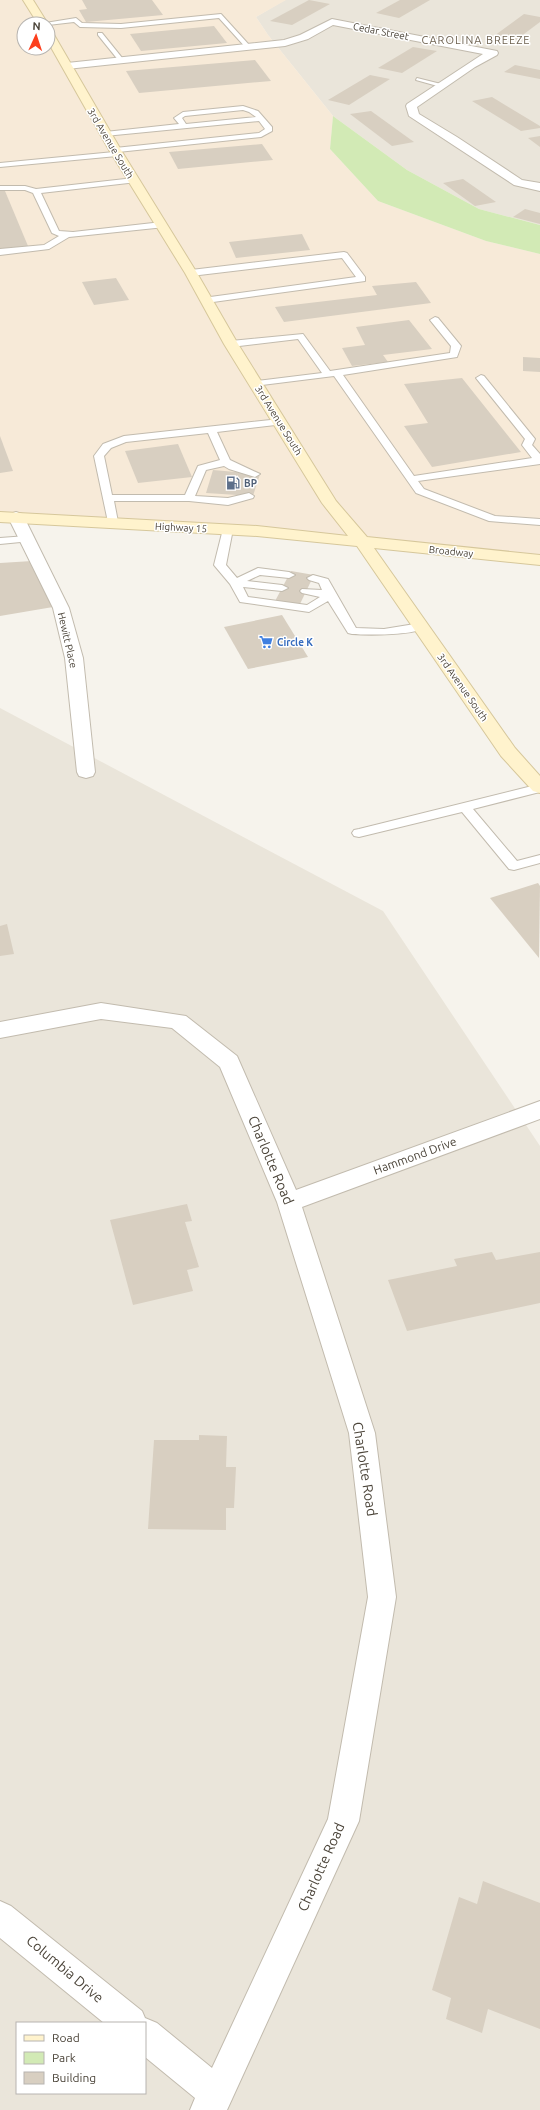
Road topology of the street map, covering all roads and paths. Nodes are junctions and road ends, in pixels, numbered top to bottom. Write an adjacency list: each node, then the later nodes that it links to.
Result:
1 (28, 0): 2 (main road)
2 (37, 16)
3 (56, 22): 6 (lane)
4 (100, 34): 7 (lane)
5 (56, 47): 8 (main road, 3rd Avenue South)
6 (250, 48): 7 (street, Cedar Street); 10 (street, Cedar Street)
7 (121, 60): 8 (street, Cedar Street)
8 (67, 66): 13 (main road, 3rd Avenue South)
9 (420, 80): 10 (lane)
10 (441, 84): 17 (street, Cedar Street)
11 (262, 119): 12 (lane); 12 (lane); 14 (lane)
12 (184, 126): 13 (lane)
13 (105, 134): 14 (main road, 3rd Avenue South)
14 (116, 152): 15 (lane); 16 (main road, 3rd Avenue South)
15 (0, 165)
16 (134, 180): 19 (lane); 20 (main road, 3rd Avenue South)
17 (540, 187)
18 (0, 188): 19 (lane)
19 (36, 191): 21 (lane)
20 (162, 225): 21 (lane); 23 (main road, 3rd Avenue South)
21 (67, 235): 22 (lane)
22 (0, 252)
23 (191, 272): 24 (main road, 3rd Avenue South); 24 (lane)
24 (206, 300): 26 (main road, 3rd Avenue South)
25 (435, 320): 27 (lane)
26 (231, 344): 27 (lane); 29 (main road, 3rd Avenue South)
27 (332, 374): 29 (lane); 36 (lane)
28 (481, 378): 32 (lane)
29 (257, 384): 30 (main road, 3rd Avenue South)
30 (280, 422): 31 (lane); 46 (main road, 3rd Avenue South)
31 (211, 429): 33 (lane); 38 (lane)
32 (540, 460): 36 (lane)
33 (226, 462): 34 (lane); 35 (lane); 39 (lane)
34 (240, 472)
35 (255, 474)
36 (412, 479): 42 (lane)
37 (249, 496): 39 (lane)
38 (108, 498): 39 (lane); 41 (lane)
39 (190, 498)
40 (8, 517): 41 (main road, Highway 15); 44 (street, Hewitt Place)
41 (113, 522): 43 (main road, Highway 15)
42 (540, 522)
43 (228, 530): 46 (main road, Highway 15); 50 (lane)
44 (27, 539): 45 (lane); 55 (street, Hewitt Place)
45 (0, 541)
46 (362, 542): 47 (main road, Broadway); 54 (main road, 3rd Avenue South)
47 (540, 560)
48 (289, 575): 50 (lane)
49 (313, 578): 53 (lane)
50 (235, 583): 51 (lane); 53 (lane)
51 (282, 588)
52 (306, 591): 53 (lane)
53 (330, 595): 54 (lane)
54 (420, 626): 56 (main road, 3rd Avenue South)
55 (86, 772)
56 (540, 788): 57 (lane)
57 (466, 807): 58 (lane); 59 (lane)
58 (359, 833)
59 (540, 860)
60 (0, 1030): 62 (street, Charlotte Road)
61 (540, 1110): 62 (street, Hammond Drive)
62 (289, 1202): 66 (street, Charlotte Road)
63 (0, 1917): 64 (street, Columbia Drive)
64 (129, 2022)
65 (146, 2037): 66 (street)
66 (212, 2103)

